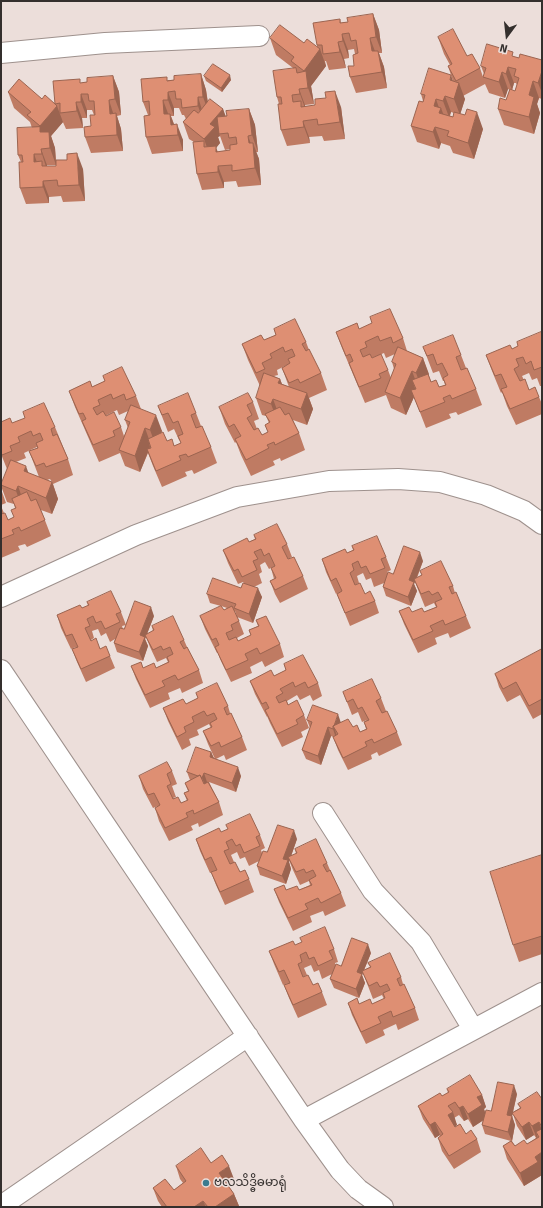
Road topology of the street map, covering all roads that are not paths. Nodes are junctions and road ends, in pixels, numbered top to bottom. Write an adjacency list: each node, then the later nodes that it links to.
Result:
1 (259, 36): 2 (street)
2 (1, 53)
3 (542, 524): 4 (street)
4 (1, 597)
5 (1, 670): 9 (street)
6 (323, 813): 8 (street)
7 (542, 993): 8 (street)
8 (473, 1029): 10 (street)
9 (248, 1036): 10 (street); 11 (street)
10 (304, 1120): 12 (street)
11 (1, 1206)
12 (383, 1207)

